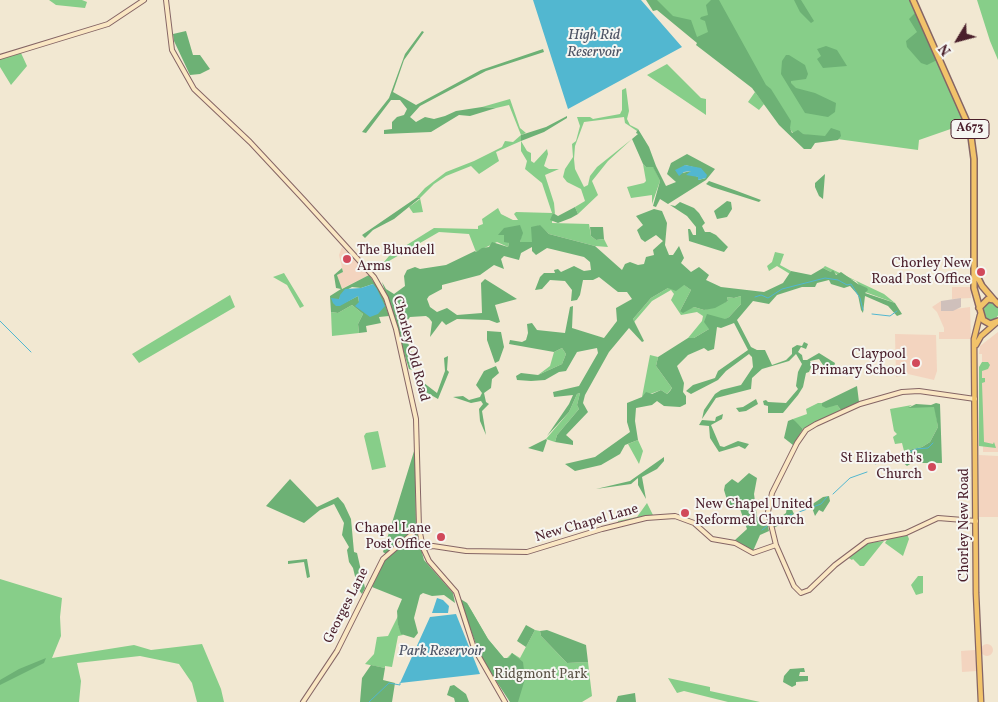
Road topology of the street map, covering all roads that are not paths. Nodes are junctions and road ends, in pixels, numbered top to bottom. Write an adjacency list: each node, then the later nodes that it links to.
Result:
1 (144, 0): 4 (street)
2 (166, 0): 15 (street, Chorley Old Road)
3 (913, 0): 5 (highway, A673)
4 (0, 57)
5 (974, 270): 6 (highway, A673); 7 (highway, A673)
6 (981, 284): 7 (highway); 8 (highway, A673)
7 (975, 290): 9 (highway, A673)
8 (997, 302): 9 (highway, A673)
9 (979, 308): 10 (highway, A673)
10 (980, 315): 11 (highway); 12 (main road, Chorley New Road / A673)
11 (997, 322): 12 (main road)
12 (975, 347): 13 (main road, Chorley New Road / A673)
13 (975, 399): 14 (main road, Chorley New Road / A673); 16 (street)
14 (976, 521): 16 (street); 20 (main road, Chorley New Road / A673)
15 (419, 528): 17 (street, Chorley Old Road); 18 (street, Georges Lane)
16 (776, 545): 17 (street, New Chapel Lane)
17 (423, 548): 19 (street, Chorley Old Road)
18 (303, 702)
19 (505, 702)
20 (981, 702)

